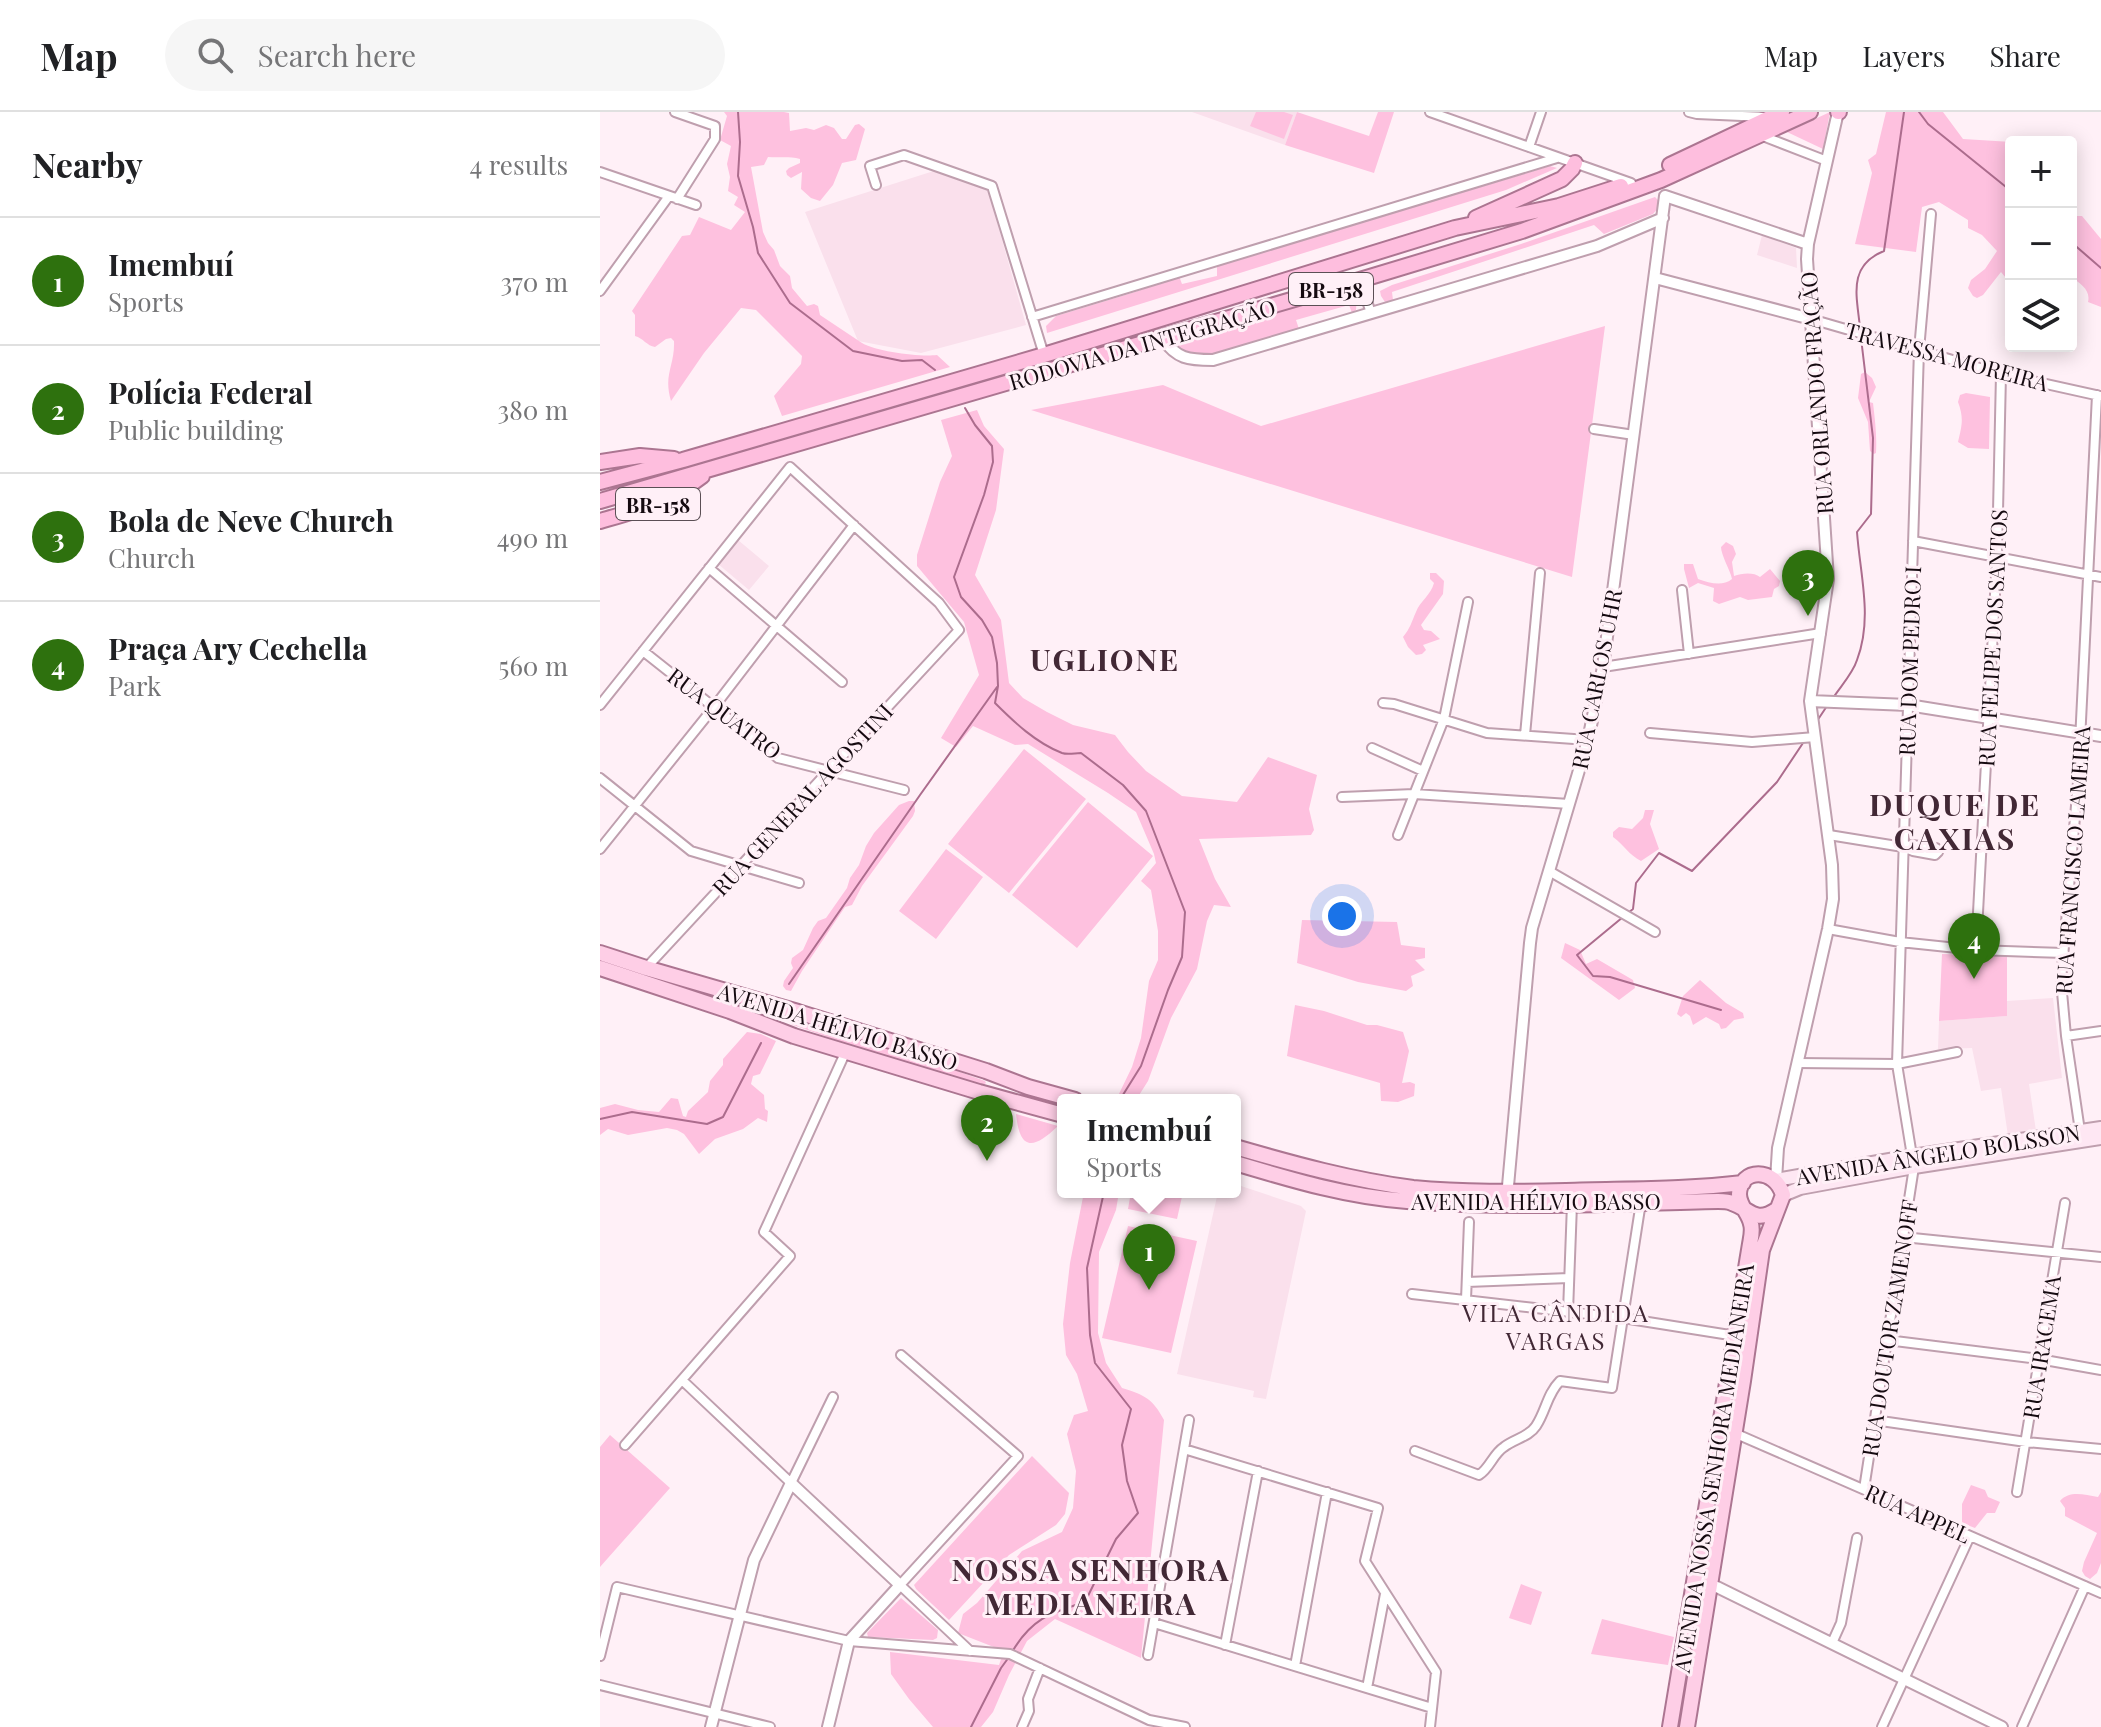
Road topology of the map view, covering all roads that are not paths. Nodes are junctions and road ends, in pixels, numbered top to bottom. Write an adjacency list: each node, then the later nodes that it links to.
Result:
1 (675, 112): 16 (street)
2 (1430, 112): 9 (street)
3 (1541, 112): 9 (street)
4 (1810, 112): 8 (highway, RODOVIA DA INTEGRAÇÃO / BR-158)
5 (1838, 112): 11 (street, RUA ORLANDO FRAÇÃO)
6 (1694, 113): 7 (street)
7 (1777, 115): 14 (highway, RODOVIA DA INTEGRAÇÃO / BR-158)
8 (1759, 135): 11 (street); 24 (highway, RODOVIA DA INTEGRAÇÃO / BR-158)
9 (1529, 147): 10 (street)
10 (1557, 158): 12 (street); 27 (street)
11 (1827, 161): 21 (street, RUA ORLANDO FRAÇÃO)
12 (1575, 163): 14 (street); 20 (highway)
13 (600, 172): 16 (street)
14 (1631, 183): 20 (highway, RODOVIA DA INTEGRAÇÃO / BR-158)
15 (876, 185): 27 (street)
16 (673, 198): 17 (street); 25 (street)
17 (696, 205)
18 (1931, 214): 30 (street, RUA DOM PEDRO I)
19 (1663, 218): 21 (street, RUA CARLOS UHR); 23 (street, RUA CARLOS UHR); 26 (street)
20 (1455, 228): 22 (highway, RODOVIA DA INTEGRAÇÃO / BR-158)
21 (1808, 244): 28 (street, RUA ORLANDO FRAÇÃO)
22 (1354, 260): 24 (highway); 31 (highway, RODOVIA DA INTEGRAÇÃO / BR-158)
23 (1655, 278): 28 (street, TRAVESSA MOREIRA); 36 (street, RUA CARLOS UHR)
24 (1360, 280): 26 (street); 29 (highway, RODOVIA DA INTEGRAÇÃO / BR-158)
25 (600, 291)
26 (1371, 313): 29 (street)
27 (1032, 317): 31 (street)
28 (1811, 319): 30 (street, TRAVESSA MOREIRA); 55 (street, RUA ORLANDO FRAÇÃO)
29 (1162, 338): 32 (highway, RODOVIA DA INTEGRAÇÃO / BR-158)
30 (1919, 350): 33 (street, TRAVESSA MOREIRA); 46 (street, RUA DOM PEDRO I)
31 (1044, 355): 32 (highway); 38 (highway, RODOVIA DA INTEGRAÇÃO / BR-158)
32 (1049, 371): 37 (highway, RODOVIA DA INTEGRAÇÃO / BR-158)
33 (2001, 374): 34 (street, TRAVESSA MOREIRA); 47 (street, RUA FELIPE DOS SANTOS)
34 (2099, 396): 50 (street, RUA FRANCISCO LAMEIRA)
35 (1594, 429): 36 (street)
36 (1634, 435): 58 (street, RUA CARLOS UHR)
37 (786, 448): 40 (street); 41 (highway, RODOVIA DA INTEGRAÇÃO / BR-158)
38 (683, 460): 39 (highway, BR-158); 42 (highway, RODOVIA DA INTEGRAÇÃO / BR-158)
39 (600, 462)
40 (790, 467): 45 (street); 48 (street)
41 (709, 471): 43 (highway, RODOVIA DA INTEGRAÇÃO / BR-158); 44 (highway, BR-158)
42 (600, 482)
43 (600, 501)
44 (600, 521)
45 (854, 525): 54 (street); 74 (street, RUA GENERAL AGOSTINI)
46 (1913, 541): 47 (street); 63 (street, RUA DOM PEDRO I)
47 (1997, 557): 50 (street); 65 (street, RUA FELIPE DOS SANTOS)
48 (709, 568): 54 (street); 56 (street)
49 (1540, 573): 69 (street)
50 (2088, 575): 51 (street); 67 (street, RUA FRANCISCO LAMEIRA)
51 (2101, 577)
52 (1682, 590): 57 (street)
53 (1468, 602): 66 (street)
54 (776, 626): 59 (street); 64 (street)
55 (1821, 633): 57 (street); 60 (street, RUA ORLANDO FRAÇÃO)
56 (643, 651): 62 (street); 64 (street, RUA QUATRO)
57 (1689, 654): 58 (street)
58 (1603, 667): 72 (street, RUA CARLOS UHR)
59 (842, 682)
60 (1810, 701): 63 (street); 71 (street, RUA ORLANDO FRAÇÃO)
61 (1383, 703): 66 (street)
62 (600, 705)
63 (1908, 705): 65 (street); 84 (street, RUA DOM PEDRO I)
64 (714, 707): 74 (street, RUA QUATRO); 81 (street)
65 (1988, 717): 67 (street); 92 (street, RUA FELIPE DOS SANTOS)
66 (1444, 719): 69 (street); 75 (street)
67 (2080, 732): 70 (street); 94 (street, RUA FRANCISCO LAMEIRA)
68 (1650, 733): 71 (street)
69 (1525, 735): 72 (street)
70 (2101, 736)
71 (1815, 737): 83 (street, RUA ORLANDO FRAÇÃO)
72 (1588, 740): 80 (street, RUA CARLOS UHR)
73 (1372, 748): 75 (street)
74 (828, 771): 77 (street, RUA QUATRO); 86 (street, RUA GENERAL AGOSTINI)
75 (1423, 771): 78 (street)
76 (600, 778): 81 (street)
77 (904, 790)
78 (1414, 794): 79 (street); 80 (street); 82 (street)
79 (1342, 797)
80 (1569, 804): 87 (street, RUA CARLOS UHR)
81 (635, 806): 85 (street); 86 (street)
82 (1398, 835)
83 (1829, 835): 84 (street); 89 (street, RUA ORLANDO FRAÇÃO)
84 (1903, 847): 91 (street, RUA DOM PEDRO I)
85 (600, 849)
86 (741, 866): 88 (street); 96 (street, RUA GENERAL AGOSTINI)
87 (1549, 871): 90 (street); 120 (street, RUA CARLOS UHR)
88 (799, 883)
89 (1828, 929): 91 (street); 103 (street, RUA ORLANDO FRAÇÃO)
90 (1655, 932)
91 (1900, 942): 92 (street); 104 (street, RUA DOM PEDRO I)
92 (1976, 950): 94 (street)
93 (600, 953): 96 (main road, AVENIDA HÉLVIO BASSO)
94 (2064, 953): 100 (street, RUA FRANCISCO LAMEIRA)
95 (600, 968): 99 (main road, AVENIDA HÉLVIO BASSO)
96 (646, 968): 97 (main road, AVENIDA HÉLVIO BASSO)
97 (798, 1012): 99 (main road); 105 (main road, AVENIDA HÉLVIO BASSO)
98 (2101, 1031): 100 (street)
99 (794, 1036): 101 (main road, AVENIDA HÉLVIO BASSO)
100 (2066, 1036): 110 (street, RUA FRANCISCO LAMEIRA)
101 (846, 1051): 106 (main road, AVENIDA HÉLVIO BASSO); 141 (street)
102 (1957, 1052): 104 (street)
103 (1798, 1063): 104 (street); 112 (street, RUA ORLANDO FRAÇÃO)
104 (1897, 1064): 114 (street, RUA DOM PEDRO I)
105 (986, 1071): 106 (main road); 107 (main road, AVENIDA HÉLVIO BASSO)
106 (979, 1092): 108 (main road, AVENIDA HÉLVIO BASSO)
107 (1057, 1095)
108 (1057, 1113)
109 (2101, 1128): 110 (main road, AVENIDA ÂNGELO BOLSSON)
110 (2080, 1131): 114 (main road, AVENIDA ÂNGELO BOLSSON)
111 (2101, 1138): 114 (main road, AVENIDA ÂNGELO BOLSSON)
112 (1778, 1148): 116 (street, RUA ORLANDO FRAÇÃO); 117 (street, RUA ORLANDO FRAÇÃO)
113 (1241, 1149): 120 (main road, AVENIDA HÉLVIO BASSO)
114 (1913, 1161): 117 (main road, AVENIDA ÂNGELO BOLSSON); 119 (main road, AVENIDA ÂNGELO BOLSSON); 127 (street, RUA DOUTOR ZAMENOFF)
115 (1241, 1165): 120 (main road, AVENIDA HÉLVIO BASSO)
116 (1756, 1174): 117 (main road); 118 (main road)
117 (1776, 1180): 119 (main road)
118 (1743, 1183): 120 (main road, AVENIDA HÉLVIO BASSO); 124 (main road)
119 (1783, 1195): 125 (main road)
120 (1506, 1199): 123 (main road, AVENIDA HÉLVIO BASSO)
121 (1641, 1202): 123 (main road, AVENIDA HÉLVIO BASSO); 124 (main road, AVENIDA HÉLVIO BASSO); 135 (street)
122 (2065, 1203): 128 (street, RUA IRACEMA)
123 (1572, 1204): 130 (street)
124 (1744, 1210): 125 (main road); 136 (main road, AVENIDA NOSSA SENHORA MEDIANEIRA)
125 (1776, 1210): 136 (main road, AVENIDA NOSSA SENHORA MEDIANEIRA)
126 (1469, 1222): 131 (street)
127 (1903, 1237): 128 (street); 137 (street, RUA DOUTOR ZAMENOFF)
128 (2056, 1253): 129 (street); 139 (street, RUA IRACEMA)
129 (2101, 1257)
130 (1569, 1278): 131 (street); 134 (street)
131 (1467, 1282): 133 (street)
132 (1412, 1294): 133 (street)
133 (1466, 1300): 134 (street)
134 (1568, 1312): 135 (street)
135 (1623, 1318): 136 (street); 150 (street)
136 (1742, 1337): 145 (main road, AVENIDA NOSSA SENHORA MEDIANEIRA)
137 (1887, 1340): 139 (street); 144 (street, RUA DOUTOR ZAMENOFF)
138 (901, 1355): 159 (street)
139 (2039, 1359): 140 (street); 146 (street, RUA IRACEMA)
140 (2101, 1370)
141 (682, 1380): 147 (street); 152 (street)
142 (833, 1397): 152 (street)
143 (1189, 1420): 148 (street)
144 (1874, 1420): 146 (street); 153 (street, RUA DOUTOR ZAMENOFF)
145 (1727, 1431): 153 (street, RUA APPEL); 158 (main road, AVENIDA NOSSA SENHORA MEDIANEIRA)
146 (2026, 1442): 149 (street); 155 (street, RUA IRACEMA)
147 (625, 1445)
148 (1184, 1449): 151 (street); 164 (street)
149 (2101, 1449)
150 (1415, 1451)
151 (1258, 1471): 154 (street); 167 (street)
152 (791, 1483): 159 (street); 163 (street)
153 (1864, 1489): 156 (street, RUA APPEL)
154 (1327, 1492): 161 (street); 171 (street)
155 (2017, 1492)
156 (1970, 1536): 160 (street, RUA APPEL); 173 (street)
157 (1857, 1538): 166 (street)
158 (1701, 1582): 166 (street); 184 (main road, AVENIDA NOSSA SENHORA MEDIANEIRA); 185 (main road, AVENIDA NOSSA SENHORA MEDIANEIRA)
159 (900, 1585): 165 (street); 168 (street)
160 (2085, 1586): 162 (street, RUA APPEL); 188 (street)
161 (1385, 1593): 175 (street); 176 (street)
162 (2101, 1593)
163 (739, 1616): 165 (street); 170 (street); 177 (street)
164 (1154, 1623): 167 (street); 169 (street)
165 (849, 1641): 168 (street); 180 (street)
166 (1832, 1643): 173 (street)
167 (1225, 1645): 171 (street)
168 (970, 1651): 172 (street)
169 (1148, 1655)
170 (600, 1656)
171 (1295, 1666): 175 (street)
172 (1040, 1668): 181 (street); 182 (street)
173 (1904, 1679): 186 (street); 187 (street)
174 (600, 1685): 177 (street)
175 (1367, 1688): 176 (street)
176 (1432, 1708): 183 (street)
177 (715, 1713): 178 (street); 179 (street)
178 (711, 1727)
179 (770, 1727)
180 (828, 1727)
181 (1022, 1727)
182 (1185, 1727)
183 (1430, 1727)
184 (1670, 1727)
185 (1687, 1727)
186 (1882, 1727)
187 (2002, 1727)
188 (2022, 1727)

